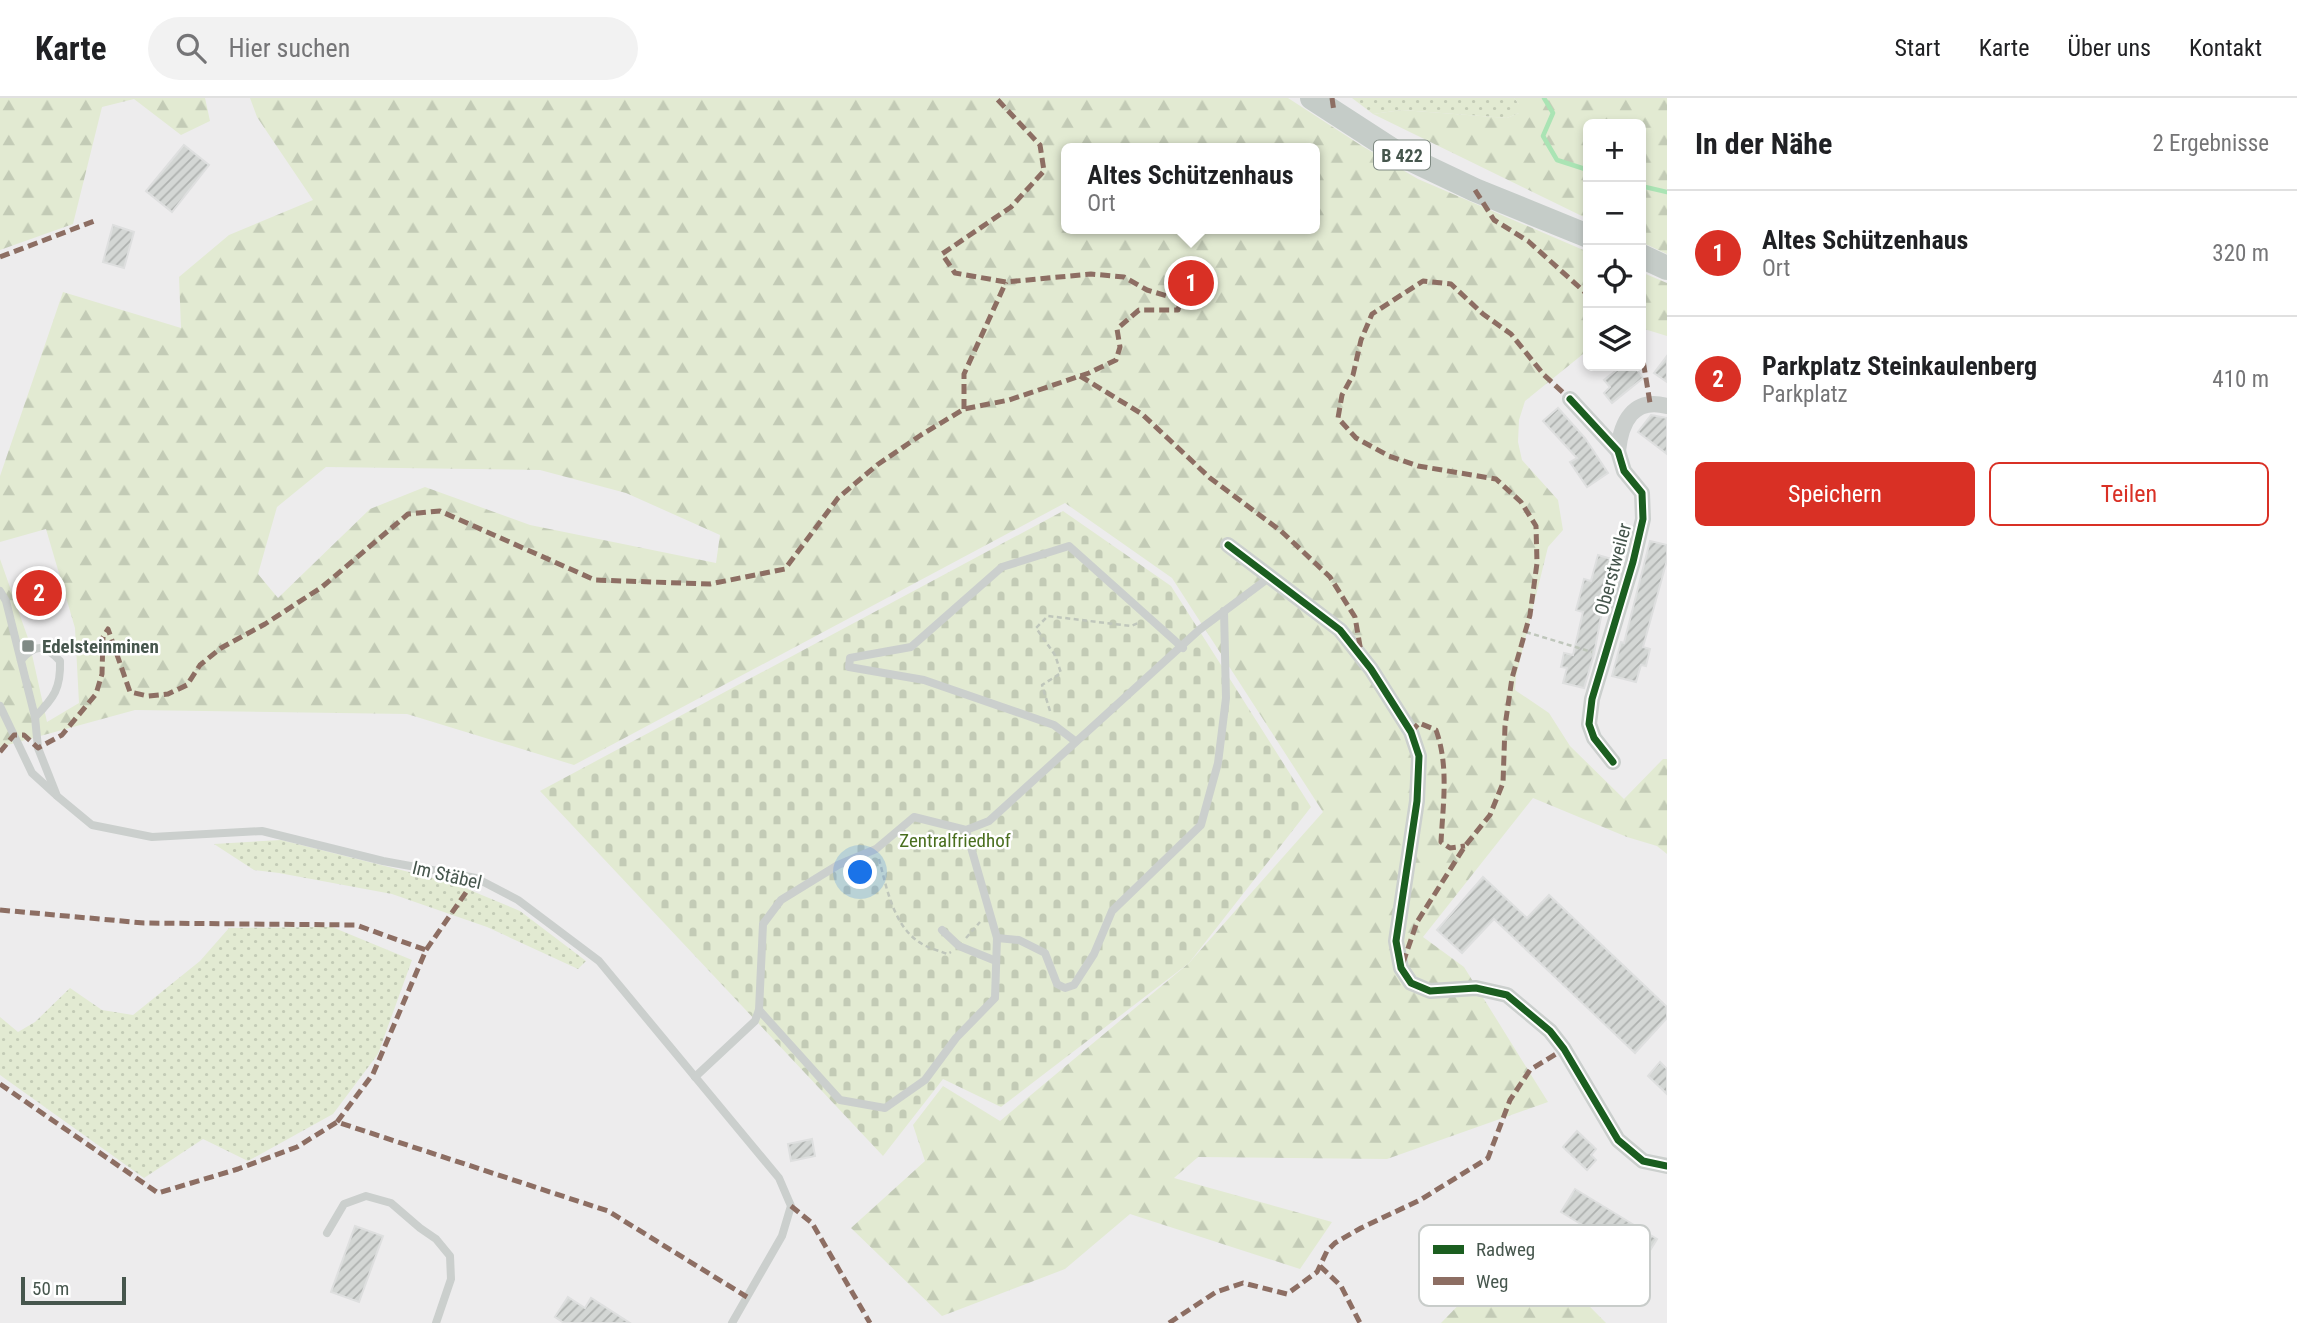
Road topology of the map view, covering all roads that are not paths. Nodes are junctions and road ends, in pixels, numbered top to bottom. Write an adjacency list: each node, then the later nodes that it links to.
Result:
1 (1312, 98): 2 (main road, B 422)
2 (1583, 234)
3 (1646, 258): 4 (main road)
4 (1667, 268)
5 (1570, 399): 7 (street, Oberstweiler)
6 (1667, 406): 7 (street)
7 (1618, 451): 17 (street, Oberstweiler)
8 (1228, 545): 9 (street)
9 (1270, 577): 11 (lane); 25 (street)
10 (0, 591): 13 (lane, Im Stäbel)
11 (1224, 611): 12 (lane); 21 (lane)
12 (1183, 648): 16 (lane); 16 (lane)
13 (21, 660): 15 (lane, Im Stäbel); 15 (lane)
14 (0, 706): 18 (lane)
15 (35, 717): 18 (lane, Im Stäbel)
16 (1075, 741): 19 (lane)
17 (1613, 762)
18 (57, 796): 24 (lane, Im Stäbel)
19 (966, 830): 21 (lane); 23 (lane)
20 (942, 930): 22 (lane)
21 (997, 938): 22 (lane)
22 (996, 961): 23 (lane)
23 (759, 1010): 24 (lane)
24 (695, 1077): 28 (lane, Im Stäbel)
25 (1667, 1166)
26 (327, 1233): 27 (lane)
27 (436, 1323)
28 (732, 1323)

